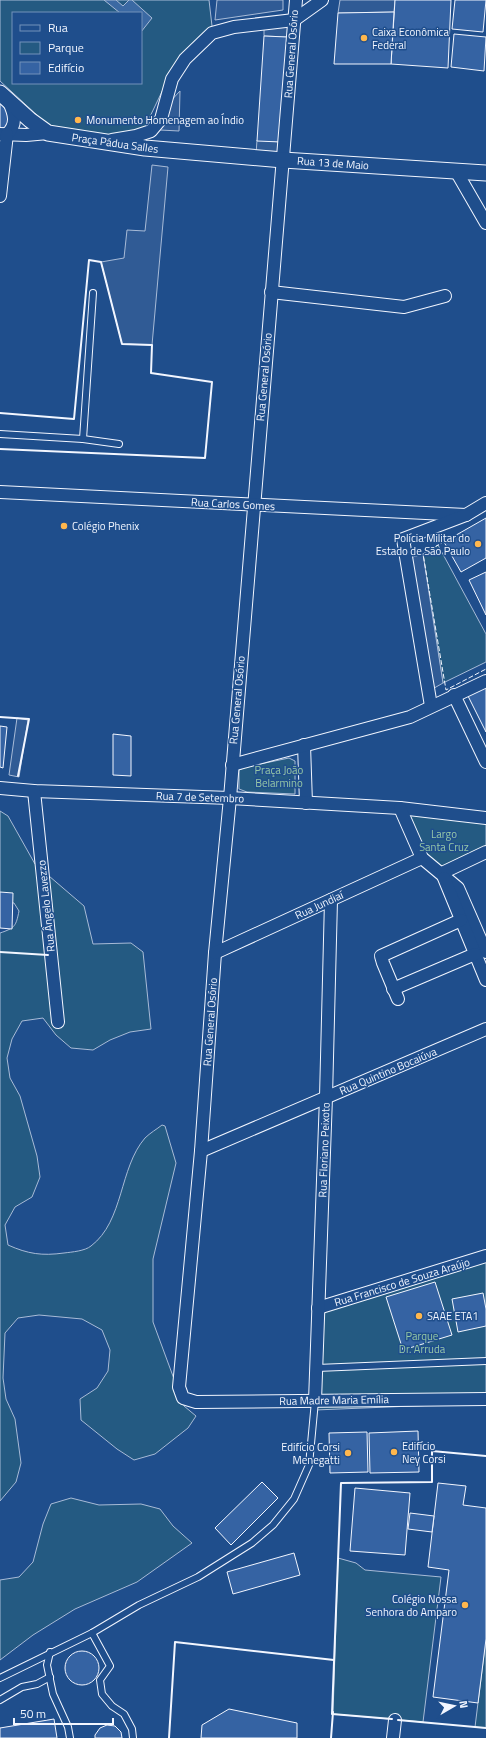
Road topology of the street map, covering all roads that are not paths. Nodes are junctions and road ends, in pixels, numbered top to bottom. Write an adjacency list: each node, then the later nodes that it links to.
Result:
1 (296, 0): 3 (street, Rua General Osório)
2 (322, 0): 3 (street)
3 (294, 20): 7 (street); 9 (street, Rua General Osório)
4 (4, 97): 5 (street); 6 (street)
5 (4, 134): 6 (street, Praça Pádua Salles); 12 (street)
6 (48, 134): 7 (street, Praça Pádua Salles)
7 (106, 141): 8 (street, Praça Pádua Salles)
8 (181, 151): 9 (street, Rua 13 de Maio)
9 (283, 160): 10 (street, Rua 13 de Maio); 14 (street, Rua General Osório)
10 (456, 171): 11 (street, Rua 13 de Maio); 13 (street)
11 (486, 174)
12 (0, 196)
13 (486, 223)
14 (271, 292): 16 (street); 22 (street, Rua General Osório)
15 (93, 293): 18 (lane)
16 (445, 296)
17 (0, 434): 18 (lane)
18 (83, 439): 19 (lane)
19 (118, 444)
20 (0, 492): 22 (street, Rua Carlos Gomes)
21 (486, 503): 23 (street)
22 (254, 505): 23 (street, Rua Carlos Gomes); 29 (street, Rua General Osório)
23 (466, 515): 26 (street)
24 (486, 681): 25 (street)
25 (454, 695): 26 (street); 28 (street)
26 (431, 706): 27 (street)
27 (304, 745): 29 (street); 33 (street)
28 (486, 762)
29 (232, 765): 32 (street, Rua General Osório)
30 (0, 788): 31 (street, Rua 7 de Setembro)
31 (34, 791): 32 (street, Rua 7 de Setembro); 44 (street, Rua Ângelo Lavezzo)
32 (230, 798): 33 (street, Rua 7 de Setembro); 41 (street, Rua General Osório)
33 (306, 803): 34 (street, Rua 7 de Setembro)
34 (400, 808): 35 (street); 37 (street)
35 (486, 818)
36 (486, 852): 38 (street)
37 (422, 858): 38 (street); 39 (street, Rua Jundiaí)
38 (442, 873): 40 (street); 42 (street)
39 (330, 900): 41 (street, Rua Jundiaí); 46 (street, Rua Floriano Peixoto)
40 (461, 920): 42 (street); 42 (street)
41 (215, 953): 47 (street, Rua General Osório)
42 (481, 953): 43 (street)
43 (486, 980)
44 (58, 1022)
45 (486, 1029): 46 (street, Rua Quintino Bocaiúva)
46 (326, 1097): 47 (street, Rua Quintino Bocaiúva); 49 (street, Rua Floriano Peixoto)
47 (201, 1151): 52 (street, Rua General Osório)
48 (486, 1256): 49 (street, Rua Francisco de Souza Araújo)
49 (318, 1308): 51 (street, Rua Floriano Peixoto)
50 (486, 1361): 51 (lane)
51 (317, 1368): 54 (street, Rua Floriano Peixoto)
52 (183, 1398): 54 (street, Rua Madre Maria Emília)
53 (486, 1399): 54 (street, Rua Madre Maria Emília)
54 (315, 1401): 55 (lane)
55 (92, 1633): 56 (lane); 62 (lane)
56 (50, 1652): 57 (lane); 58 (lane)
57 (50, 1677): 59 (lane); 61 (lane)
58 (0, 1678)
59 (0, 1700)
60 (395, 1720): 63 (street)
61 (70, 1738)
62 (133, 1738)
63 (393, 1738)

